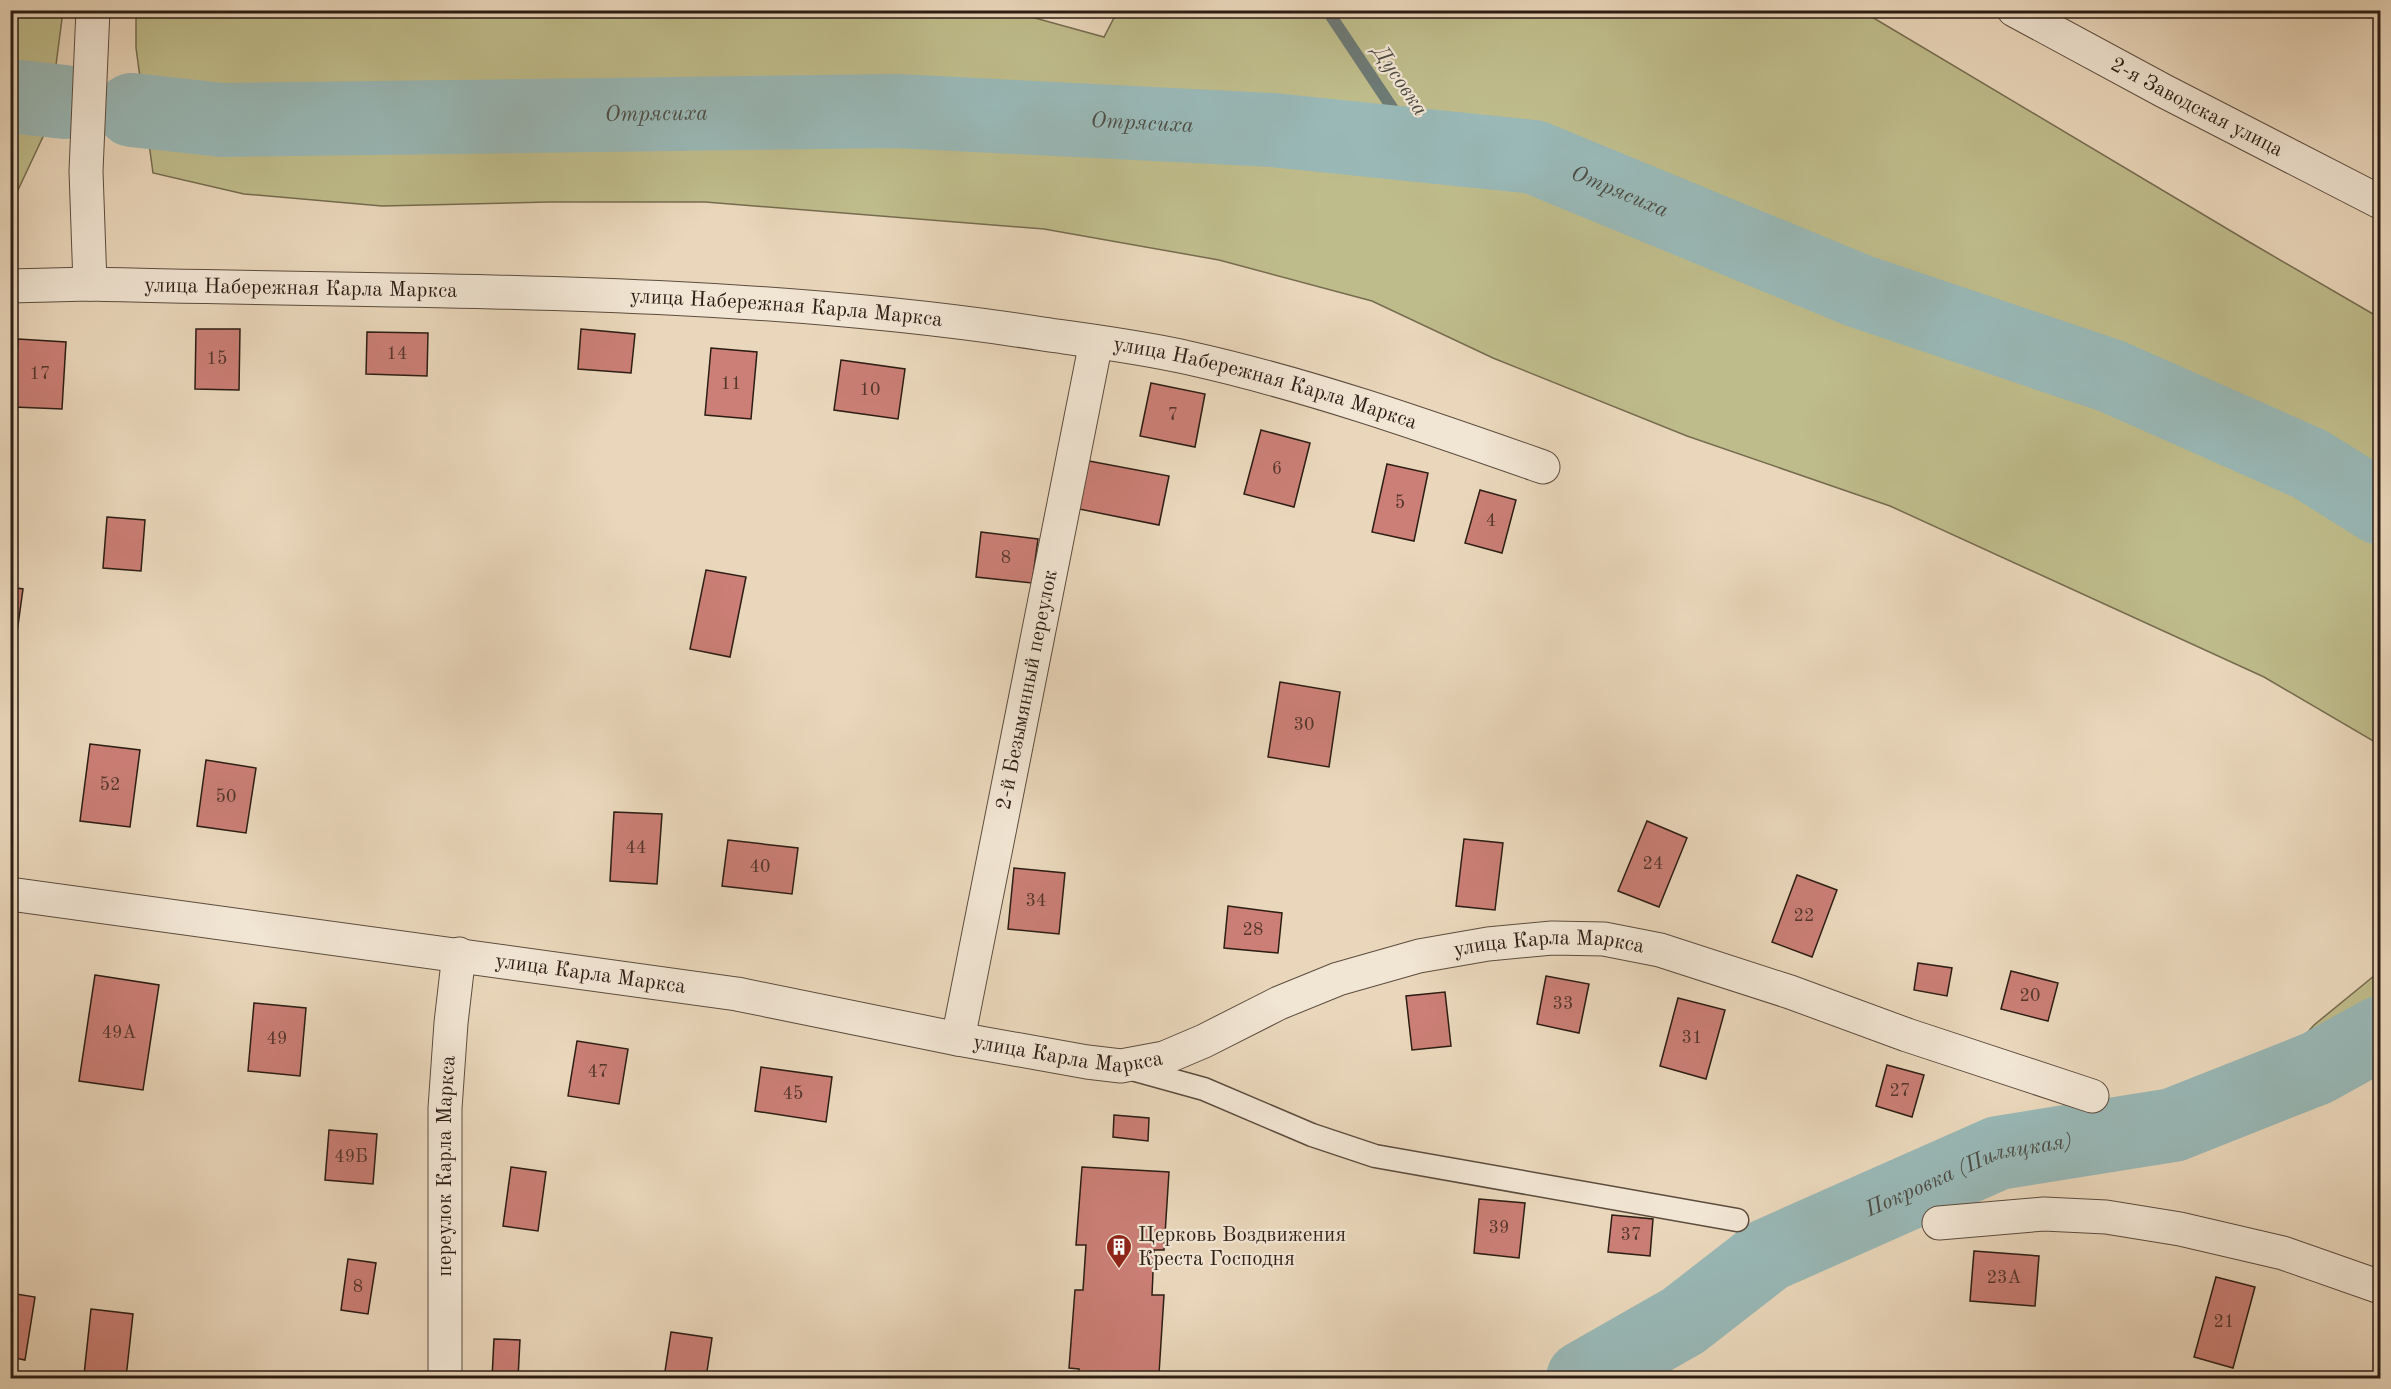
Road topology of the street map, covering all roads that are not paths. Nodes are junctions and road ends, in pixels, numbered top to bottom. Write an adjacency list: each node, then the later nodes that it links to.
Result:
1 (93, 10): 4 (street)
2 (2014, 10): 3 (street, 2-я Заводская улица)
3 (2380, 202)
4 (90, 284): 5 (street, улица Набережная Карла Маркса); 6 (street, улица Набережная Карла Маркса)
5 (10, 286)
6 (1096, 342): 7 (street, улица Набережная Карла Маркса); 10 (street, 2-й Безымянный переулок)
7 (1543, 467)
8 (10, 894): 9 (street, улица Карла Маркса)
9 (459, 954): 10 (street, улица Карла Маркса); 16 (street, переулок Карла Маркса)
10 (958, 1039): 11 (street, улица Карла Маркса)
11 (1121, 1066): 12 (street, улица Карла Маркса); 13 (lane)
12 (2092, 1096)
13 (1737, 1220)
14 (1939, 1222): 15 (street)
15 (2380, 1287)
16 (445, 1378)

